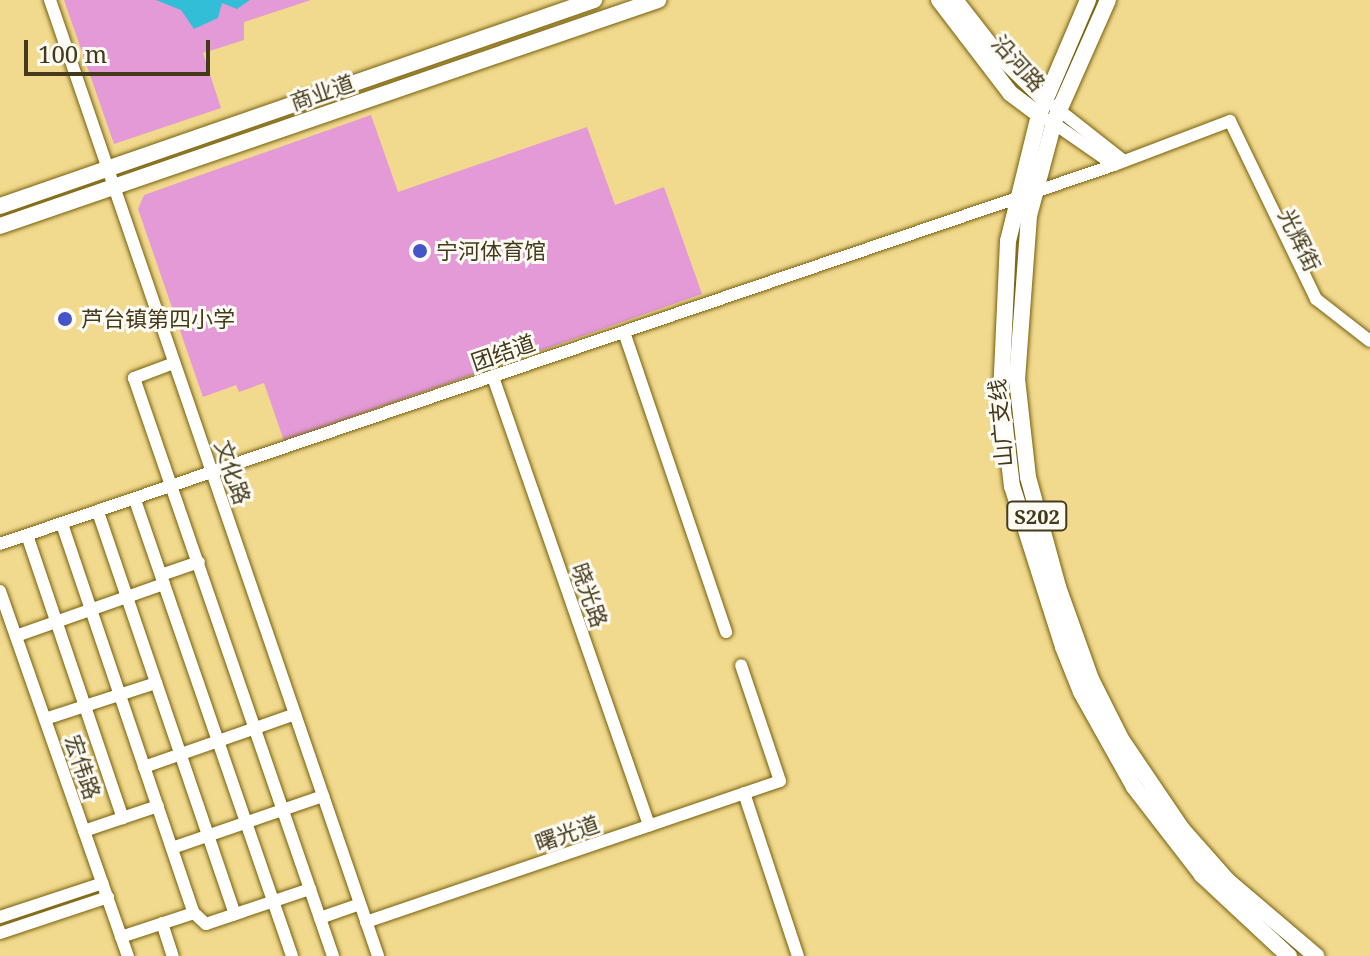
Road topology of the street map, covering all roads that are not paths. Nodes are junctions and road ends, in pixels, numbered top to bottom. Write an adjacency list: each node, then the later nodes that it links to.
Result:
1 (50, 0): 11 (street, 文化路)
2 (594, 0): 11 (main road, 商业道)
3 (658, 0): 12 (main road, 商业道)
4 (939, 0): 8 (main road, 沿河路)
5 (955, 0): 8 (main road, 沿河路)
6 (1088, 0): 8 (main road, 山广支线 / S202)
7 (1108, 0): 8 (main road, 山广支线 / S202)
8 (1049, 112): 10 (street); 13 (main road, 山广支线 / S202); 14 (main road, 山广支线 / S202)
9 (1226, 123): 10 (street, 团结道); 18 (street, 光辉街); 19 (street, 光辉街)
10 (1119, 163): 13 (street, 团结道)
11 (108, 168): 12 (street, 文化路); 15 (main road, 商业道)
12 (115, 186): 16 (main road, 商业道); 20 (street, 文化路)
13 (1034, 190): 14 (street, 团结道); 77 (main road, 山广支线 / S202)
14 (1017, 196): 17 (street, 团结道); 76 (main road, 山广支线 / S202)
15 (0, 206)
16 (0, 226)
17 (624, 332): 21 (street, 团结道); 35 (street)
18 (1370, 341)
19 (1370, 350)
20 (174, 363): 22 (street, 文化路); 23 (street)
21 (493, 377): 22 (street, 团结道); 53 (street, 晓光路)
22 (212, 474): 23 (street, 团结道); 41 (street, 文化路)
23 (173, 487): 24 (street, 团结道); 29 (street)
24 (135, 500): 25 (street, 团结道); 30 (street)
25 (98, 512): 26 (street, 团结道); 32 (street)
26 (62, 524): 27 (street, 团结道); 33 (street)
27 (27, 535): 28 (street, 团结道); 34 (street)
28 (0, 544)
29 (199, 562): 30 (street); 43 (street)
30 (162, 579): 32 (street); 44 (street)
31 (0, 591): 36 (street, 宏伟路)
32 (127, 597): 33 (street); 38 (street)
33 (91, 610): 34 (street); 39 (street)
34 (57, 622): 36 (street); 40 (street)
35 (726, 632)
36 (16, 636): 42 (street, 宏伟路)
37 (741, 665): 47 (street, 曙光道)
38 (156, 683): 39 (street); 45 (street)
39 (120, 694): 40 (street); 46 (street)
40 (85, 706): 42 (street); 51 (street)
41 (295, 714): 43 (street); 48 (street, 文化路)
42 (45, 719): 54 (street, 宏伟路)
43 (255, 728): 44 (street); 50 (street)
44 (218, 742): 45 (street); 52 (street)
45 (181, 755): 46 (street); 55 (street)
46 (144, 767): 49 (street)
47 (744, 793): 53 (street, 曙光道); 75 (street)
48 (323, 796): 50 (street); 61 (street, 文化路)
49 (158, 806): 51 (street); 56 (street)
50 (283, 809): 52 (street); 58 (street)
51 (123, 818): 54 (street)
52 (246, 822): 55 (street); 60 (street)
53 (649, 826): 66 (street, 曙光道)
54 (84, 831): 57 (street, 宏伟路)
55 (208, 835): 56 (street); 63 (street)
56 (172, 848): 62 (street)
57 (103, 883): 59 (street, 宏伟路); 64 (street)
58 (310, 889): 60 (street); 65 (street)
59 (108, 897): 68 (street); 69 (street, 宏伟路)
60 (273, 901): 63 (street); 72 (street)
61 (360, 904): 65 (street); 66 (street, 文化路)
62 (194, 913): 63 (street); 67 (street)
63 (235, 914)
64 (0, 917)
65 (320, 918): 73 (street)
66 (366, 922): 74 (street, 文化路)
67 (162, 923): 69 (street); 71 (street)
68 (0, 933)
69 (121, 937): 70 (street, 宏伟路)
70 (128, 956)
71 (173, 956)
72 (292, 956)
73 (333, 956)
74 (378, 956)
75 (798, 956)
76 (1289, 956)
77 (1316, 956)

